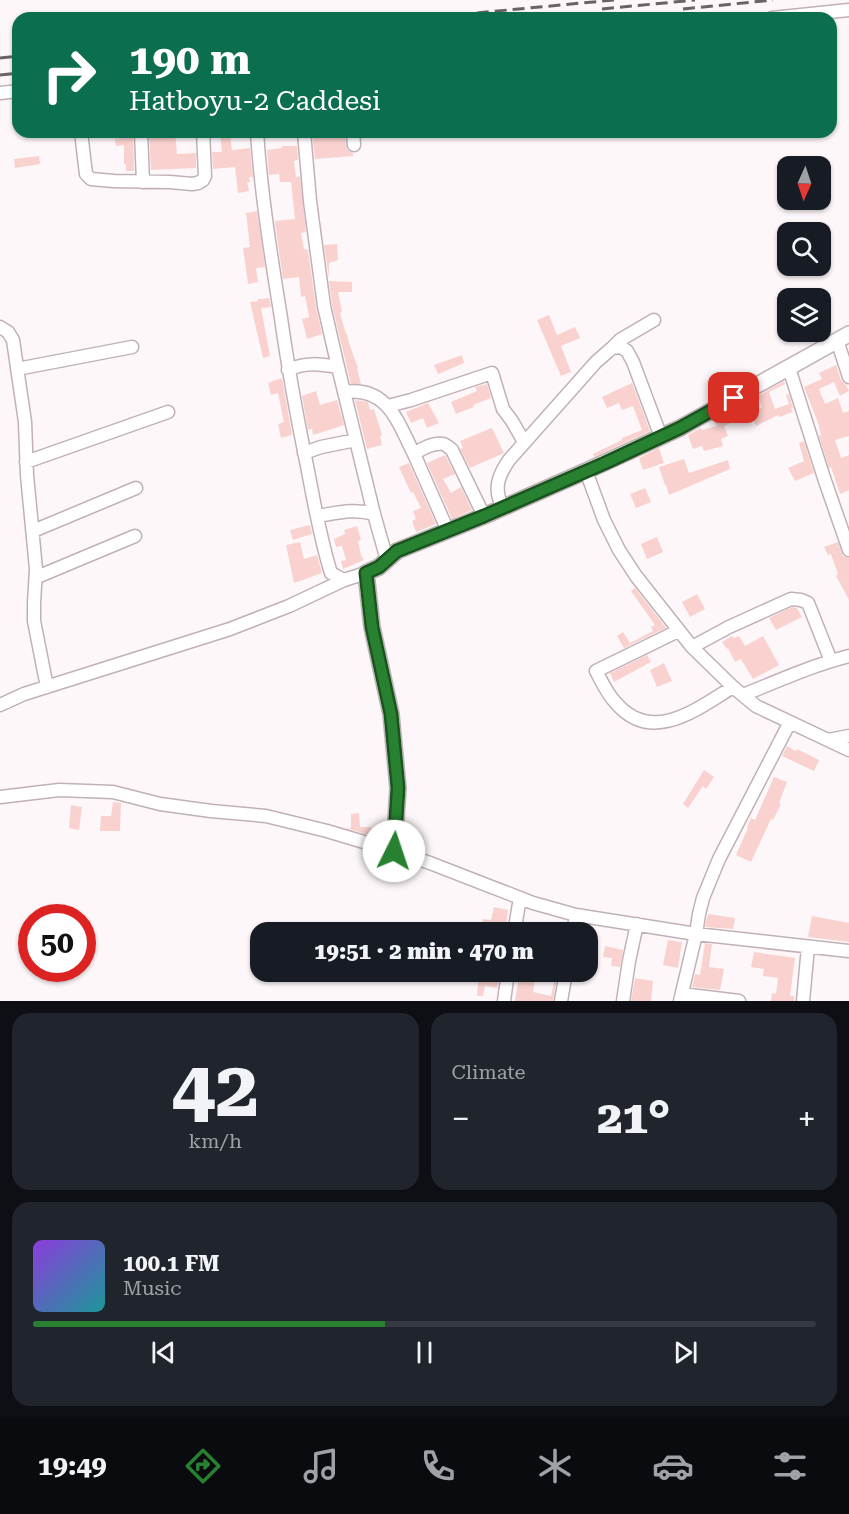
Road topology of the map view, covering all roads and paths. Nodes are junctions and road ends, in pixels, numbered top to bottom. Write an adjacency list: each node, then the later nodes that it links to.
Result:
1 (849, 10): 2 (street)
2 (830, 12)
3 (82, 138): 10 (street)
4 (141, 138): 10 (street)
5 (203, 138): 10 (street)
6 (257, 138): 19 (street)
7 (305, 138): 16 (street)
8 (353, 138): 9 (street)
9 (354, 145)
10 (143, 182)
11 (654, 320): 15 (street)
12 (0, 327): 18 (street)
13 (843, 337): 17 (main road); 20 (street)
14 (132, 347): 18 (street)
15 (612, 348): 24 (street); 26 (street)
16 (338, 367): 19 (street); 21 (street)
17 (789, 368): 24 (main road); 39 (street)
18 (17, 369): 29 (street)
19 (288, 370): 27 (street)
20 (849, 377)
21 (345, 392): 22 (street); 25 (street)
22 (388, 406): 26 (street); 28 (street)
23 (168, 412): 29 (street)
24 (660, 437): 30 (main road)
25 (356, 440): 27 (street); 33 (street)
26 (524, 442): 32 (street)
27 (304, 453): 34 (street)
28 (414, 454): 35 (street); 37 (street)
29 (26, 462): 36 (street)
30 (586, 471): 32 (main road); 44 (street)
31 (136, 488): 36 (street)
32 (503, 508): 35 (main road)
33 (374, 513): 34 (street); 40 (street)
34 (317, 516): 43 (street)
35 (484, 516): 37 (main road)
36 (33, 531): 42 (street)
37 (448, 531): 40 (main road)
38 (135, 536): 42 (street)
39 (849, 550)
40 (387, 560): 41 (main road)
41 (366, 573): 43 (street); 56 (main road)
42 (37, 578): 48 (street)
43 (344, 580): 48 (street)
44 (678, 631): 45 (street); 49 (street)
45 (692, 647): 47 (street); 49 (street)
46 (849, 656): 47 (street)
47 (831, 661): 49 (street)
48 (47, 687): 50 (street)
49 (738, 691): 51 (street)
50 (0, 705)
51 (790, 722): 53 (street); 62 (street)
52 (849, 735): 53 (street)
53 (828, 740): 54 (street)
54 (849, 750)
55 (0, 796): 56 (street)
56 (394, 851): 57 (street)
57 (520, 898): 58 (street); 59 (street)
58 (576, 915): 60 (street); 61 (street)
59 (516, 922)
60 (575, 922)
61 (637, 924): 62 (street); 70 (street)
62 (696, 934): 63 (street); 67 (street)
63 (808, 947): 64 (street); 72 (street)
64 (849, 951)
65 (507, 982): 68 (street)
66 (564, 982): 69 (street)
67 (681, 998): 71 (street)
68 (504, 1001)
69 (561, 1001)
70 (623, 1001)
71 (739, 1001)
72 (803, 1001)

